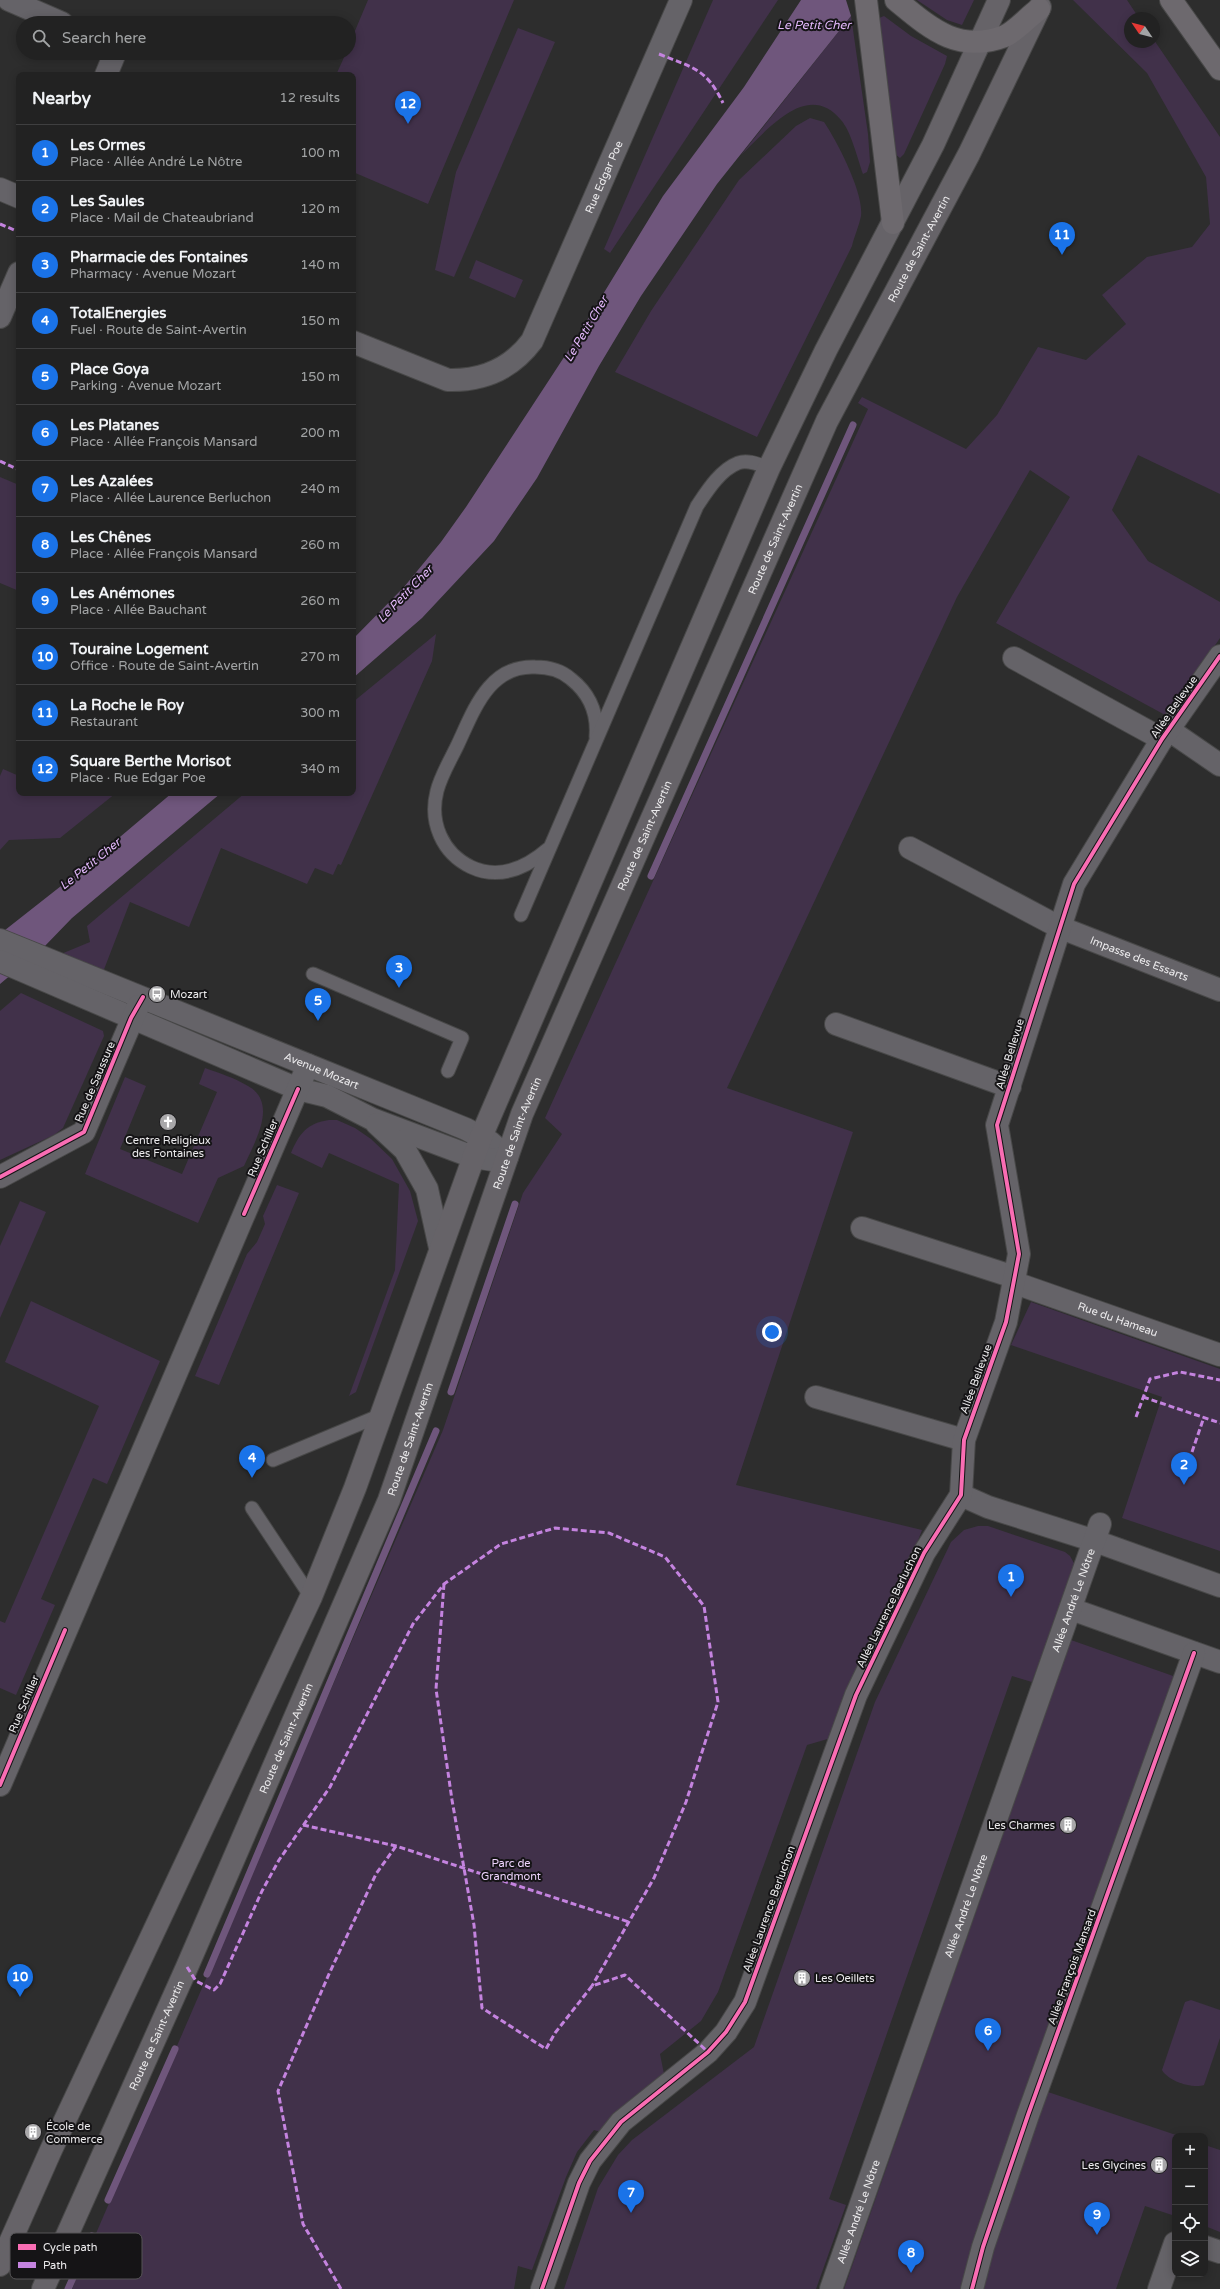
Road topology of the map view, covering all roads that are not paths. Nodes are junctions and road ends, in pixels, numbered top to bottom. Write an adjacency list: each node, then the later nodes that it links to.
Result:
1 (9, 0): 8 (street)
2 (681, 0): 18 (street, Rue Edgar Poe)
3 (866, 0): 15 (highway)
4 (896, 0): 9 (highway)
5 (999, 0): 9 (main road)
6 (1171, 0): 11 (highway)
7 (1041, 5): 9 (highway); 42 (main road, Route de Saint-Avertin)
8 (46, 16)
9 (979, 42): 15 (main road)
10 (112, 60): 12 (street)
11 (1220, 69)
12 (107, 72)
13 (0, 189): 14 (street)
14 (16, 196)
15 (893, 223): 19 (main road)
16 (12, 275): 17 (street)
17 (0, 317)
18 (356, 343)
19 (769, 468): 23 (lane); 41 (main road)
20 (1220, 656): 22 (street, Allée Bellevue)
21 (1014, 658): 22 (street, Allée Bellevue)
22 (1166, 735): 24 (street); 28 (street, Allée Bellevue)
23 (588, 762): 25 (lane); 25 (lane)
24 (1220, 765)
25 (551, 847): 27 (lane)
26 (910, 848): 28 (street)
27 (521, 916)
28 (1060, 927): 32 (street, Impasse des Essarts); 38 (street, Allée Bellevue)
29 (0, 940): 33 (street, Avenue Mozart)
30 (0, 962): 34 (street, Avenue Mozart)
31 (314, 974): 37 (lane)
32 (1220, 990)
33 (143, 996): 34 (street, Rue de Saussure); 36 (street, Avenue Mozart)
34 (131, 1018): 39 (street, Avenue Mozart); 43 (street, Rue de Saussure)
35 (836, 1024): 38 (street, Allée Bellevue)
36 (308, 1065): 39 (street, Rue Schiller); 41 (street, Avenue Mozart)
37 (448, 1071)
38 (1010, 1087): 46 (street, Allée Bellevue)
39 (298, 1089): 40 (street, Avenue Mozart); 60 (street, Rue Schiller)
40 (372, 1119): 41 (street, Avenue Mozart); 45 (street, Avenue Mozart)
41 (477, 1147): 42 (street, Avenue Mozart); 45 (main road)
42 (507, 1157): 62 (main road, Route de Saint-Avertin)
43 (0, 1177)
44 (862, 1228): 46 (street)
45 (440, 1248): 49 (main road)
46 (1014, 1280): 47 (street, Rue du Hameau); 50 (street, Allée Bellevue)
47 (1220, 1355)
48 (816, 1397): 50 (street)
49 (381, 1415): 51 (lane); 56 (main road)
50 (964, 1440): 52 (street, Allée Bellevue)
51 (273, 1460)
52 (961, 1496): 54 (street); 70 (street, Allée Laurence Berluchon)
53 (252, 1508): 56 (lane)
54 (1098, 1533): 55 (street); 57 (street, Allée André Le Nôtre)
55 (1220, 1586)
56 (310, 1597): 61 (main road)
57 (1070, 1609): 58 (street); 71 (street, Allée André Le Nôtre)
58 (1194, 1653): 59 (street); 72 (street, Allée François Mansard)
59 (1220, 1662)
60 (0, 1785)
61 (14, 2233)
62 (68, 2233)
63 (10, 2242): 67 (main road)
64 (1208, 2248): 66 (street)
65 (1172, 2252): 73 (street)
66 (1220, 2252)
67 (0, 2265)
68 (47, 2279): 69 (main road, Route de Saint-Avertin)
69 (43, 2289)
70 (542, 2289)
71 (831, 2289)
72 (972, 2289)
73 (1159, 2289)

